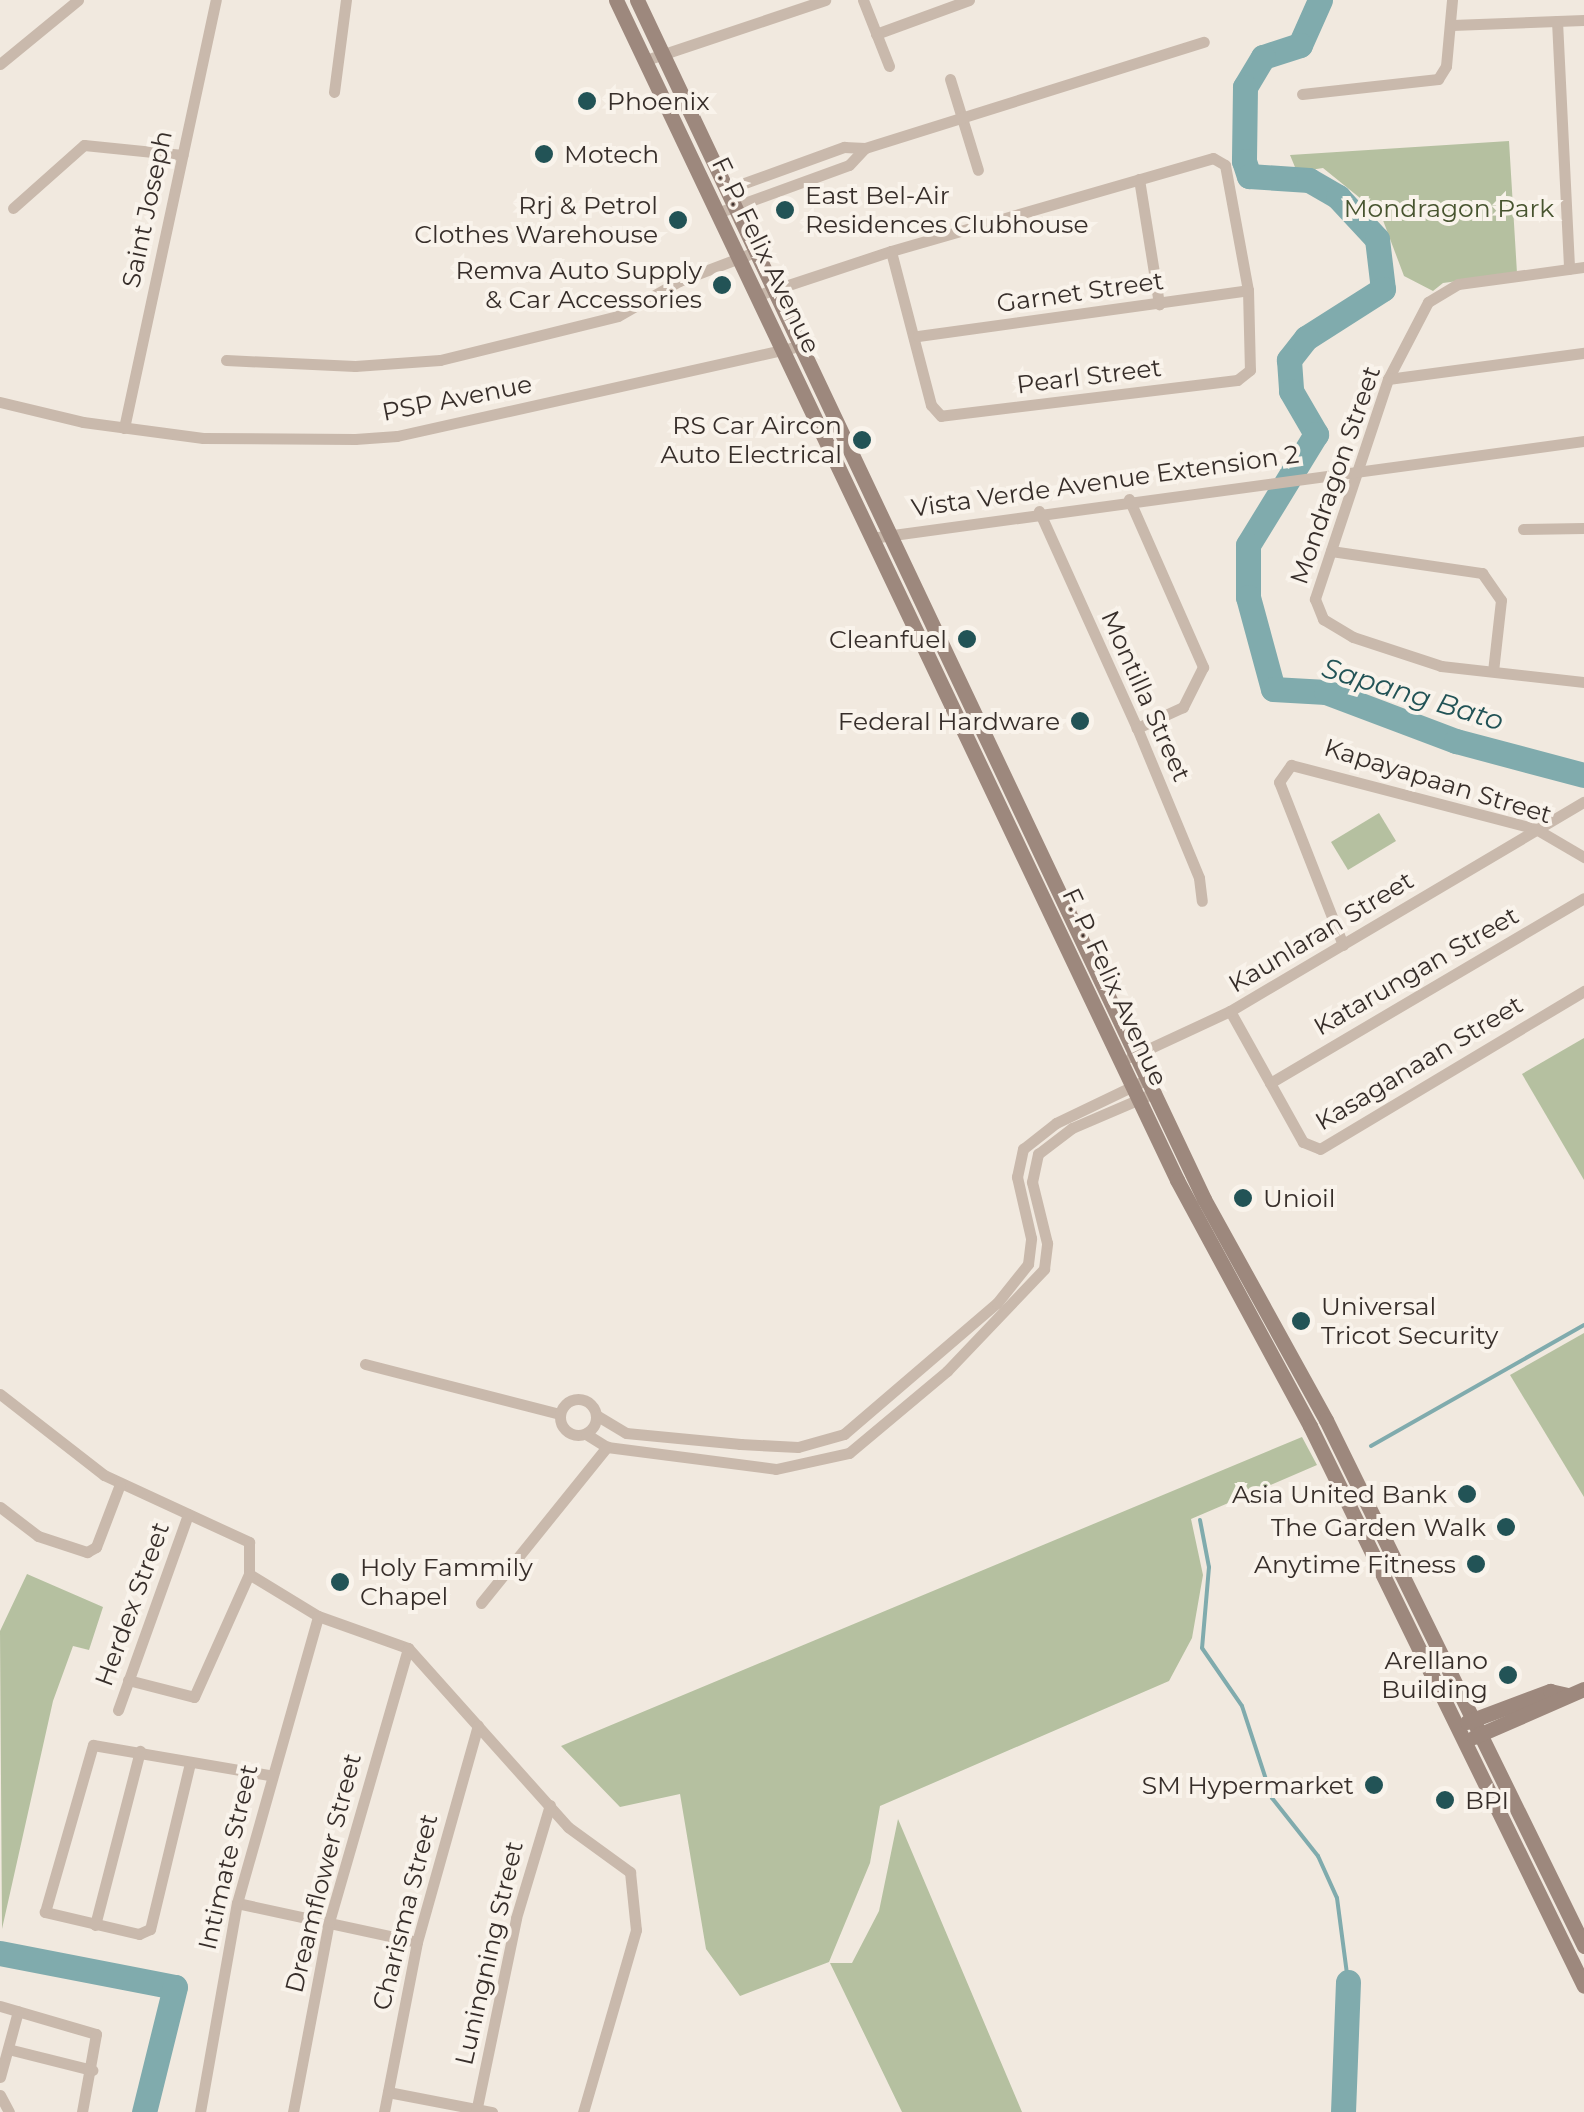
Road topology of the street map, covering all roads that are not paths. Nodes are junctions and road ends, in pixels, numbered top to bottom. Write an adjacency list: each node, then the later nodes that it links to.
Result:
1 (78, 0): 17 (street)
2 (216, 0): 24 (street, Saint Joseph)
3 (346, 0): 20 (street)
4 (616, 0): 16 (main road, F. P. Felix Avenue)
5 (637, 0): 15 (main road, F. P. Felix Avenue)
6 (825, 0): 15 (street)
7 (863, 0): 13 (street)
8 (1452, 0): 12 (street)
9 (964, 1): 13 (street)
10 (1557, 20): 11 (street); 12 (street); 33 (street)
11 (1584, 20)
12 (1452, 25): 21 (street)
13 (876, 34): 18 (street)
14 (1204, 42): 22 (street)
15 (663, 54): 16 (street); 27 (main road, F. P. Felix Avenue)
16 (646, 60): 29 (main road, F. P. Felix Avenue)
17 (0, 64)
18 (889, 66)
19 (950, 79): 22 (street)
20 (334, 92)
21 (1302, 94)
22 (962, 118): 23 (street); 25 (street)
23 (865, 148): 27 (street); 29 (street)
24 (182, 155): 28 (street); 43 (street, Saint Joseph)
25 (978, 170)
26 (1139, 178): 30 (street); 34 (street); 36 (street)
27 (724, 190): 29 (main road, F. P. Felix Avenue)
28 (14, 208)
29 (726, 210): 31 (main road, F. P. Felix Avenue)
30 (891, 251): 35 (street); 37 (street)
31 (747, 255): 35 (main road, F. P. Felix Avenue); 40 (street)
32 (1584, 266): 33 (street, Mondragon Street)
33 (1570, 269): 41 (street, Mondragon Street)
34 (1248, 290): 36 (street, Garnet Street); 37 (street, Pearl Street)
35 (765, 293): 38 (main road, F. P. Felix Avenue)
36 (1160, 304): 37 (street, Garnet Street)
37 (918, 336)
38 (792, 348): 43 (street, PSP Avenue); 44 (main road, F. P. Felix Avenue)
39 (1584, 353): 41 (street)
40 (226, 360)
41 (1388, 379): 46 (street, Mondragon Street)
42 (0, 402): 43 (street, PSP Avenue)
43 (124, 428)
44 (834, 436): 51 (main road, F. P. Felix Avenue); 52 (main road, F. P. Felix Avenue)
45 (1584, 441): 46 (street, Vista Verde Avenue Extension 2)
46 (1356, 469): 47 (street, Vista Verde Avenue Extension 2); 53 (street, Mondragon Street)
47 (1129, 499): 48 (street, Vista Verde Avenue Extension 2); 56 (street)
48 (1039, 511): 51 (street, Vista Verde Avenue Extension 2); 56 (street, Montilla Street)
49 (1522, 528): 50 (street)
50 (1584, 528)
51 (889, 533): 52 (street, Vista Verde Avenue Extension 2); 65 (main road, F. P. Felix Avenue)
52 (871, 538): 66 (main road, F. P. Felix Avenue)
53 (1331, 551): 54 (street, Mondragon Street); 54 (street)
54 (1493, 671): 55 (street, Mondragon Street)
55 (1584, 682)
56 (1137, 728): 61 (street, Montilla Street)
57 (1583, 802): 58 (street, Kaunlaran Street)
58 (1536, 829): 59 (street, Kapayapaan Street); 62 (street, Kaunlaran Street); 62 (street, Kapayapaan Street)
59 (1584, 857)
60 (1584, 898): 67 (street, Katarungan Street)
61 (1202, 901)
62 (1343, 944): 64 (street, Kaunlaran Street)
63 (1584, 990): 67 (street, Kasaganaan Street)
64 (1230, 1012): 65 (street, Kaunlaran Street); 67 (street, Kasaganaan Street)
65 (1139, 1053): 66 (street, Kaunlaran Street); 68 (main road, F. P. Felix Avenue)
66 (1122, 1062): 69 (main road, F. P. Felix Avenue)
67 (1270, 1082)
68 (1153, 1085): 69 (street); 92 (main road, F. P. Felix Avenue)
69 (1136, 1093): 70 (street); 72 (street); 91 (main road, F. P. Felix Avenue)
70 (936, 1356): 72 (street); 78 (street)
71 (365, 1364): 74 (street)
72 (947, 1371): 79 (street)
73 (0, 1394): 80 (street)
74 (560, 1414): 75 (street); 76 (street)
75 (596, 1416): 76 (street); 78 (street)
76 (586, 1434): 77 (street)
77 (608, 1447): 79 (street); 84 (street)
78 (798, 1447): 79 (street)
79 (804, 1466)
80 (120, 1484): 81 (street); 82 (street)
81 (1, 1511)
82 (188, 1514): 83 (street); 87 (street, Herdex Street)
83 (249, 1574): 85 (street); 87 (street)
84 (481, 1603)
85 (318, 1616): 86 (street); 96 (street, Intimate Street)
86 (408, 1648): 90 (street); 99 (street, Dreamflower Street)
87 (128, 1680): 89 (street, Herdex Street)
88 (1584, 1689): 92 (main road)
89 (118, 1710)
90 (478, 1725): 97 (street); 101 (street, Charisma Street)
91 (1456, 1725): 92 (main road); 93 (main road, F. P. Felix Avenue)
92 (1477, 1727): 93 (main road); 102 (main road, F. P. Felix Avenue)
93 (1464, 1741): 103 (main road, F. P. Felix Avenue)
94 (140, 1752): 95 (street); 100 (street); 100 (street)
95 (190, 1763): 96 (street); 100 (street)
96 (269, 1775): 98 (street, Intimate Street)
97 (550, 1805): 111 (street, Luningning Street); 118 (street)
98 (237, 1903): 99 (street); 114 (street, Intimate Street)
99 (329, 1922): 101 (street); 115 (street, Dreamflower Street)
100 (95, 1925)
101 (417, 1942): 109 (street, Charisma Street)
102 (1584, 1946)
103 (1584, 1986)
104 (0, 2006): 105 (street)
105 (18, 2010): 106 (street); 107 (street)
106 (8, 2049): 107 (street); 108 (street)
107 (92, 2070): 113 (street)
108 (0, 2077)
109 (388, 2092): 111 (street); 116 (street, Charisma Street)
110 (0, 2095): 112 (street)
111 (476, 2110): 117 (street)
112 (9, 2112)
113 (82, 2112)
114 (200, 2112)
115 (294, 2112)
116 (384, 2112)
117 (492, 2112)
118 (583, 2112)

